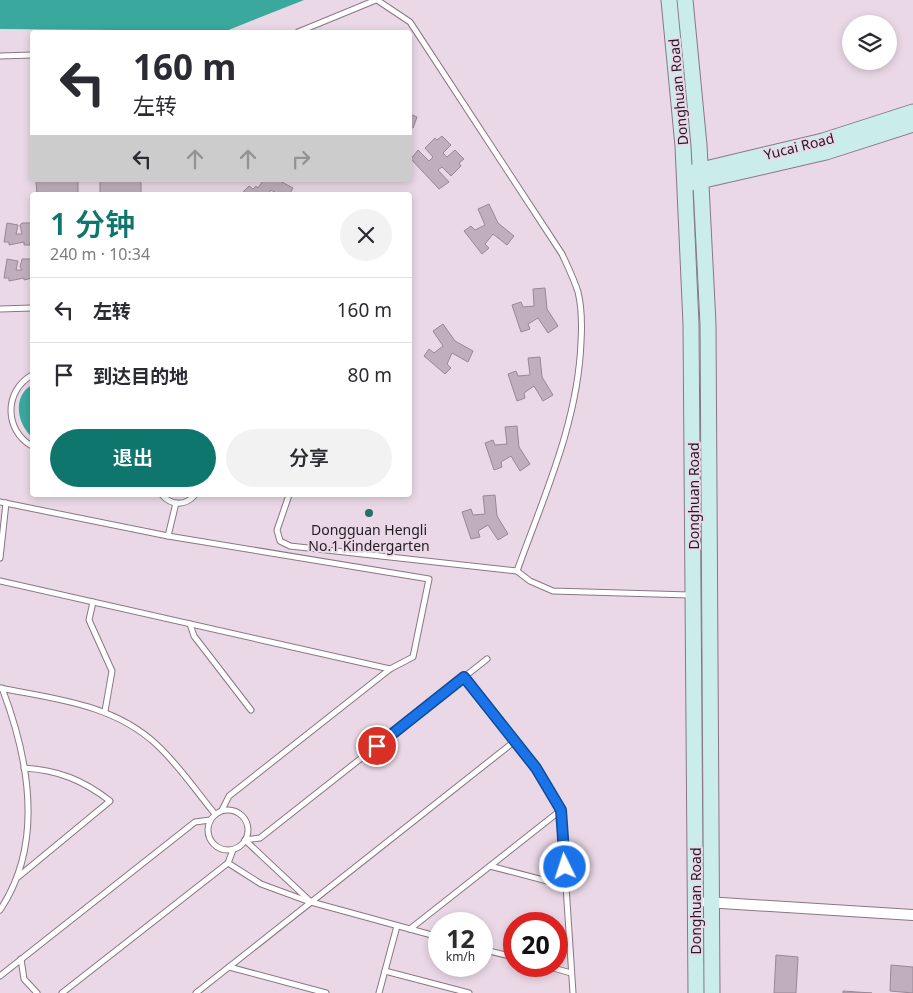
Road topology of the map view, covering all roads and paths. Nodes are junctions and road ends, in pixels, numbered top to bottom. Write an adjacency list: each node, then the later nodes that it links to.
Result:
1 (376, 0): 4 (lane); 22 (lane)
2 (669, 0): 10 (main road, Donghuan Road)
3 (685, 0): 9 (main road, Donghuan Road)
4 (303, 30)
5 (30, 55): 6 (lane)
6 (0, 56)
7 (913, 112): 9 (main road, Yucai Road)
8 (913, 124): 9 (main road, Yucai Road)
9 (701, 175): 10 (main road, Yucai Road); 47 (main road, Donghuan Road)
10 (685, 179): 24 (main road, Donghuan Road)
11 (30, 308): 12 (lane)
12 (0, 309)
13 (30, 376): 14 (lane)
14 (30, 444)
15 (166, 497): 19 (lane)
16 (192, 497): 19 (lane)
17 (288, 497): 22 (lane)
18 (3, 502): 20 (lane); 21 (lane)
19 (176, 503): 20 (lane)
20 (168, 536): 28 (lane)
21 (0, 558)
22 (518, 571): 24 (lane)
23 (0, 581): 25 (lane)
24 (693, 595): 45 (main road, Donghuan Road)
25 (93, 602): 26 (lane); 32 (lane)
26 (190, 624): 28 (lane); 31 (lane)
27 (487, 659): 29 (lane)
28 (390, 669): 35 (lane)
29 (464, 677): 33 (lane); 39 (lane)
30 (1, 688): 32 (lane); 34 (lane)
31 (251, 710)
32 (104, 712): 37 (lane)
33 (515, 741): 36 (lane); 46 (lane)
34 (24, 768): 43 (lane); 43 (lane)
35 (222, 810): 37 (lane); 39 (lane)
36 (561, 810): 42 (lane); 44 (lane)
37 (215, 814): 38 (lane)
38 (210, 820): 40 (lane); 53 (lane)
39 (245, 840): 40 (lane); 46 (lane)
40 (233, 850): 41 (lane)
41 (228, 863): 46 (lane); 60 (lane)
42 (490, 866): 44 (lane); 51 (lane)
43 (18, 877): 48 (lane)
44 (566, 886): 57 (lane)
45 (695, 901): 47 (street); 66 (main road, Donghuan Road)
46 (311, 902): 50 (lane); 54 (lane)
47 (712, 902): 49 (street); 67 (main road, Donghuan Road)
48 (0, 910)
49 (913, 915)
50 (397, 926): 51 (lane); 55 (lane)
51 (410, 929): 52 (lane)
52 (428, 934)
53 (21, 959): 58 (lane); 59 (lane)
54 (230, 967): 61 (lane); 62 (lane)
55 (385, 971): 63 (lane); 64 (lane)
56 (568, 972): 57 (lane)
57 (571, 973): 65 (lane)
58 (0, 976)
59 (37, 993)
60 (62, 993)
61 (196, 993)
62 (326, 993)
63 (379, 993)
64 (469, 993)
65 (573, 993)
66 (696, 993)
67 (712, 993)

